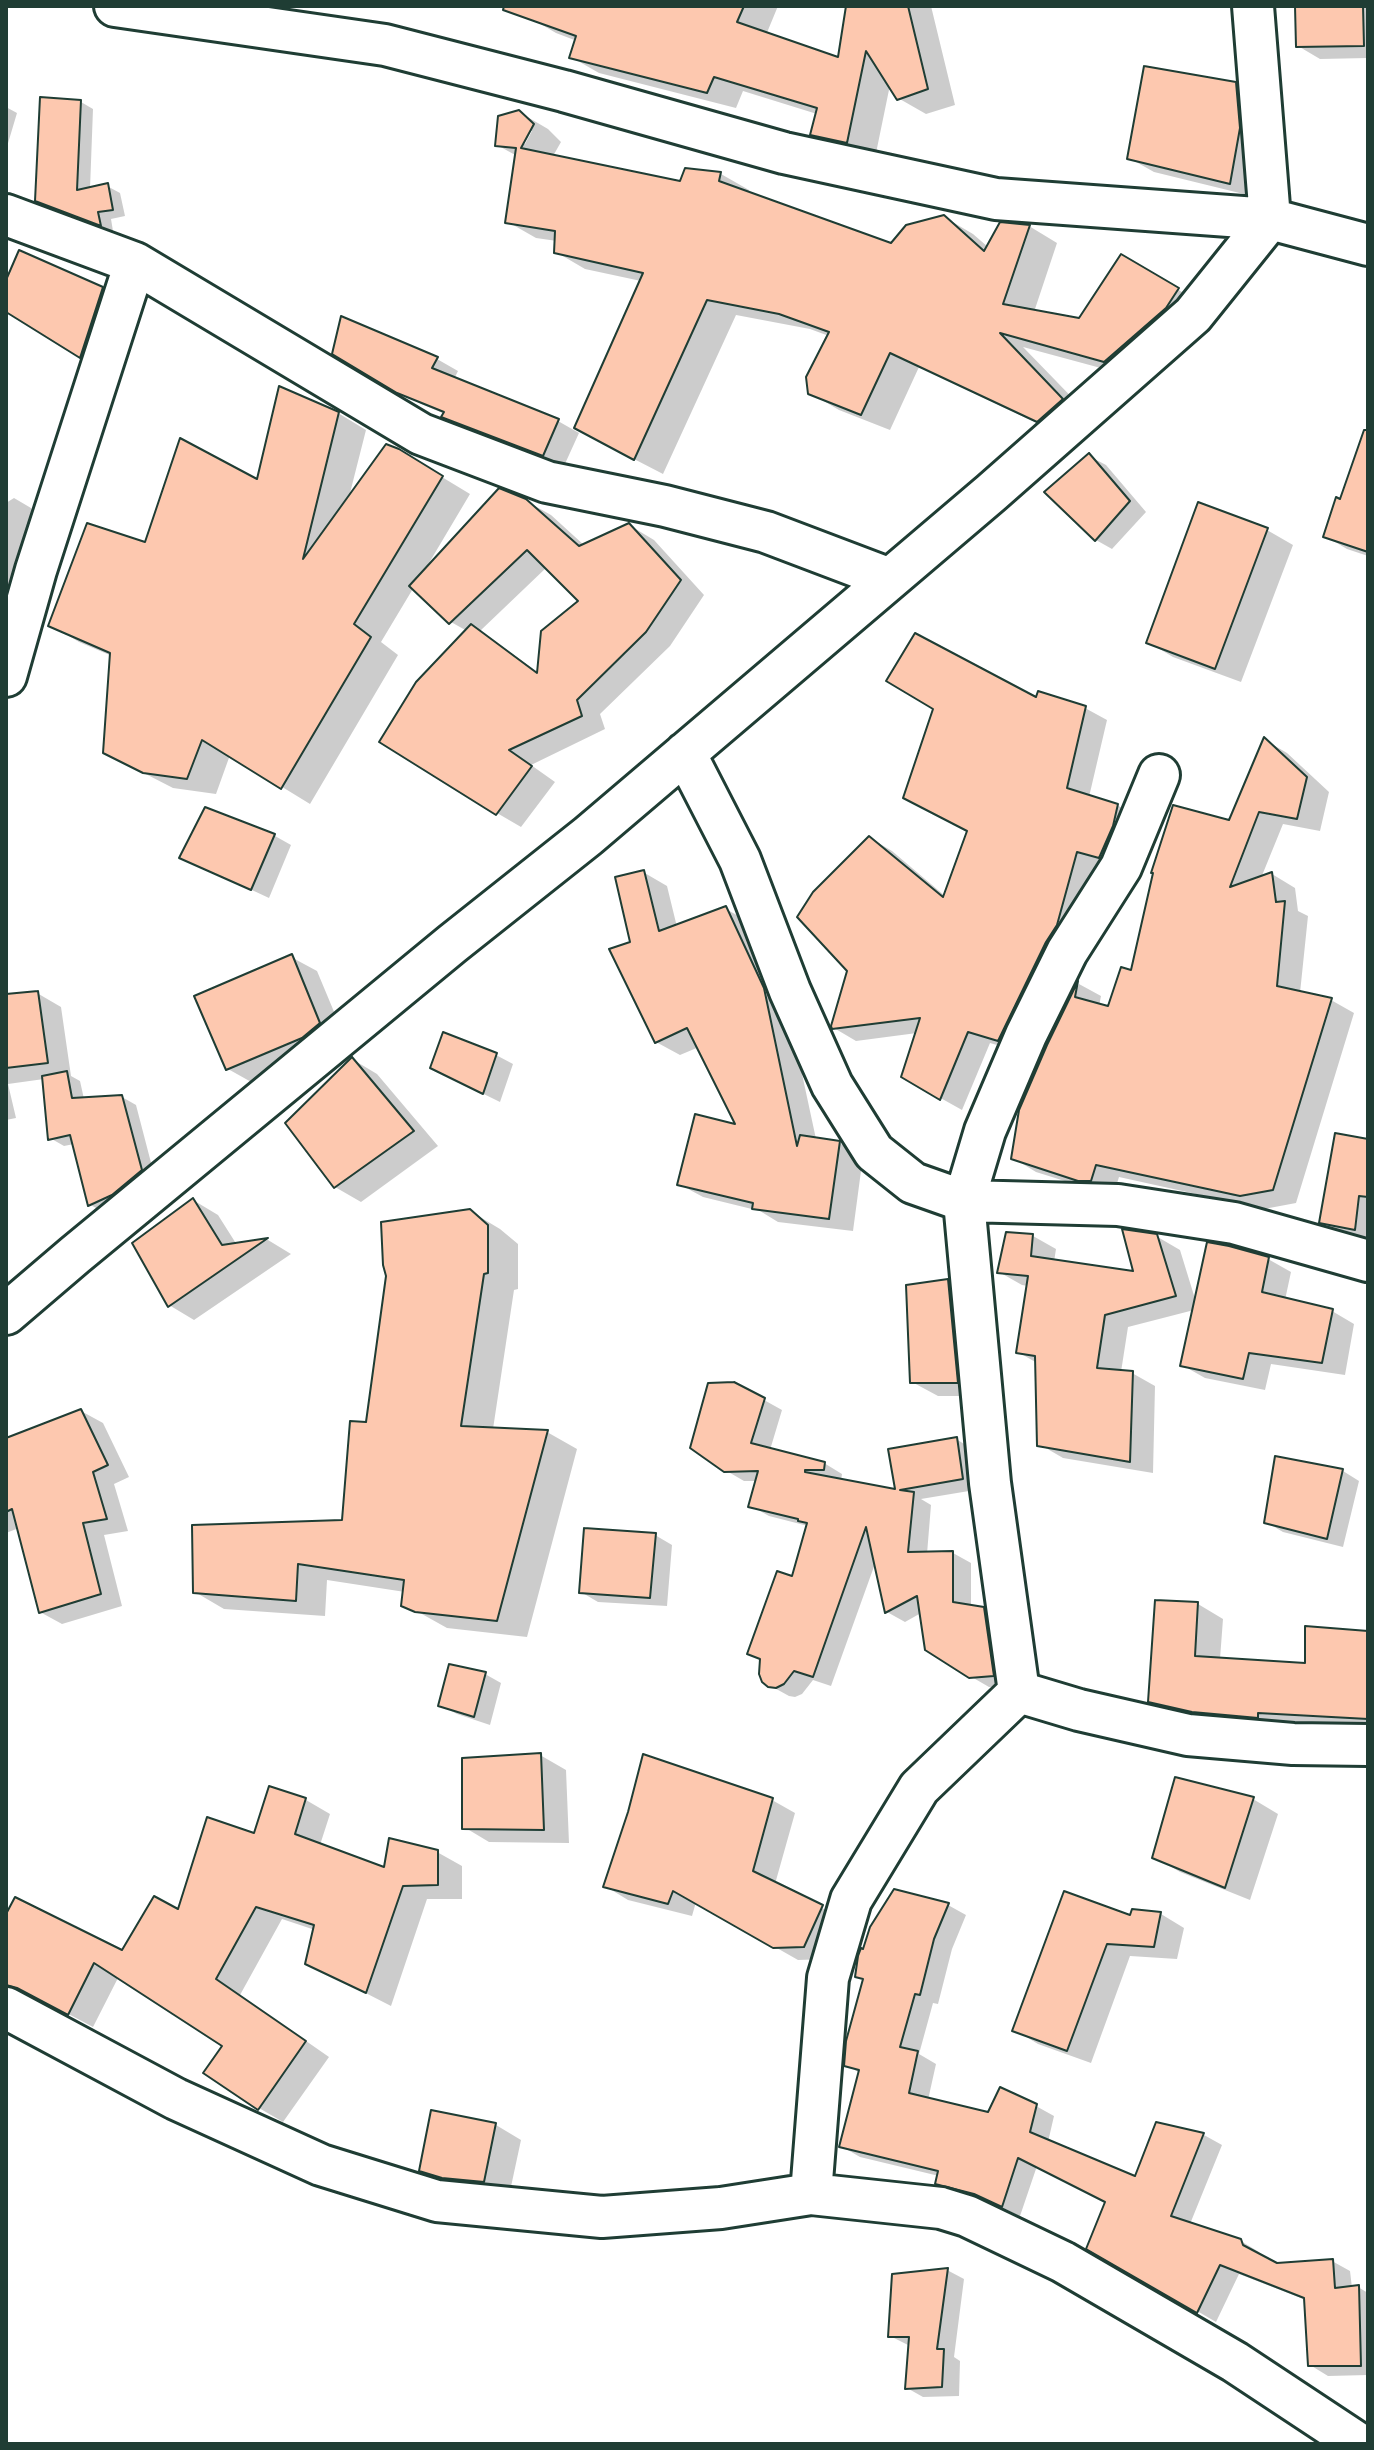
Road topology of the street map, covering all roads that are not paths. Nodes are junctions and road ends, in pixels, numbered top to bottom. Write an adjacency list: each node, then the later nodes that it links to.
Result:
1 (115, 6): 4 (street)
2 (1253, 6): 4 (street)
3 (6, 215): 6 (street)
4 (1270, 219): 5 (street); 7 (street)
5 (1368, 245)
6 (135, 263): 7 (street); 8 (street)
7 (890, 579): 9 (street)
8 (6, 676)
9 (685, 753): 11 (street); 13 (street)
10 (1159, 775): 11 (street)
11 (964, 1201): 12 (street); 14 (street)
12 (1368, 1261)
13 (6, 1314)
14 (1019, 1692): 15 (street); 17 (street)
15 (1368, 1745)
16 (6, 2008): 17 (street)
17 (811, 2194): 18 (street)
18 (1359, 2444)

